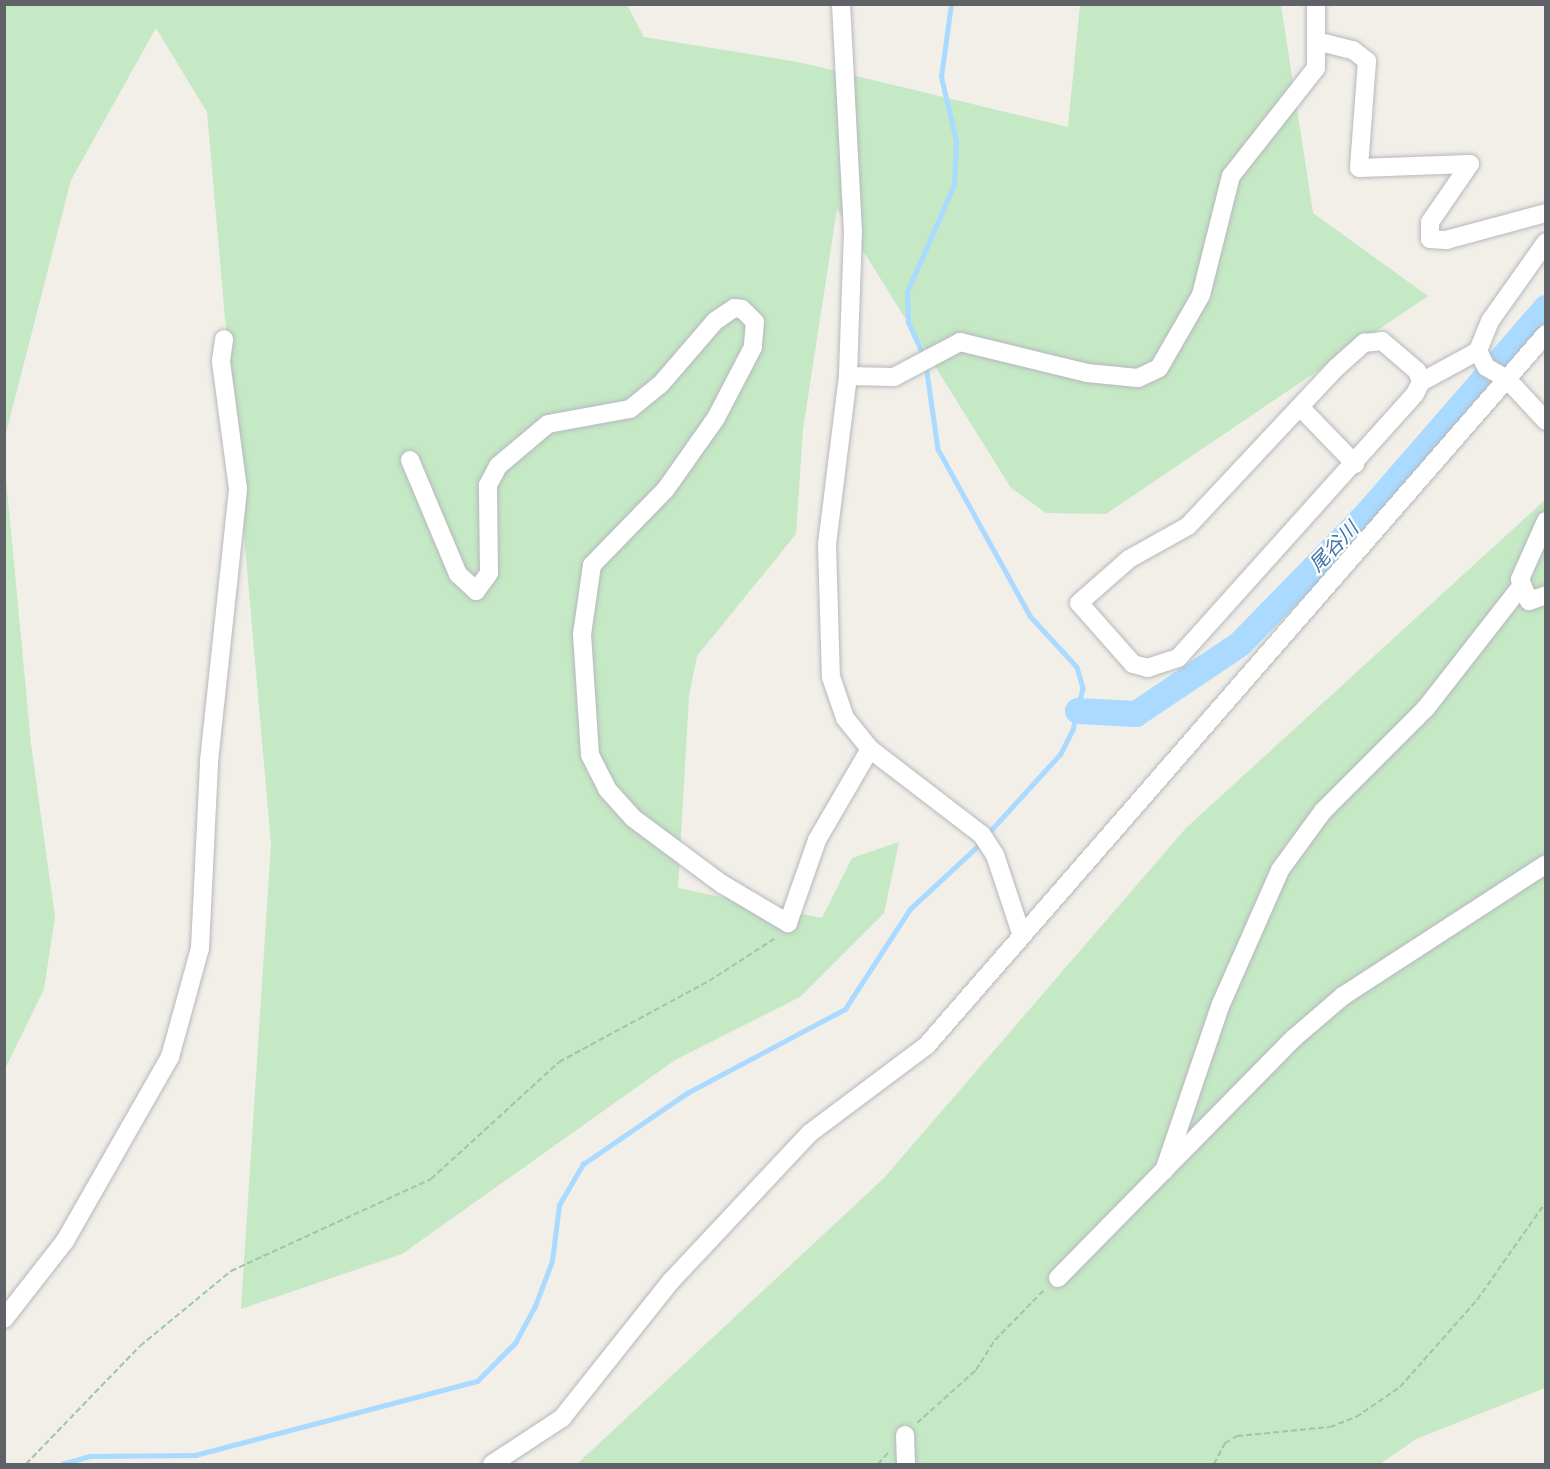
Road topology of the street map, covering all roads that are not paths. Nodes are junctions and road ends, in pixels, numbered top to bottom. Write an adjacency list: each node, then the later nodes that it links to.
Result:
1 (841, 4): 9 (street)
2 (1316, 4): 3 (street)
3 (1320, 42): 4 (street); 9 (street)
4 (1545, 213)
5 (1545, 242): 8 (street)
6 (1545, 334): 10 (street)
7 (224, 339): 24 (street)
8 (1478, 351): 10 (street); 11 (street)
9 (848, 376): 19 (street)
10 (1507, 379): 13 (street); 21 (street)
11 (1421, 382): 12 (street); 15 (street)
12 (1301, 408): 15 (street); 15 (street)
13 (1545, 421)
14 (410, 460): 19 (street)
15 (1355, 464)
16 (1545, 521): 17 (street)
17 (1522, 585): 18 (street); 22 (street)
18 (1545, 595)
19 (870, 749): 21 (street)
20 (1545, 864): 22 (street)
21 (1022, 936): 26 (street)
22 (1164, 1171): 23 (street)
23 (1058, 1278)
24 (4, 1319)
25 (905, 1435): 27 (street)
26 (492, 1464)
27 (906, 1464)

